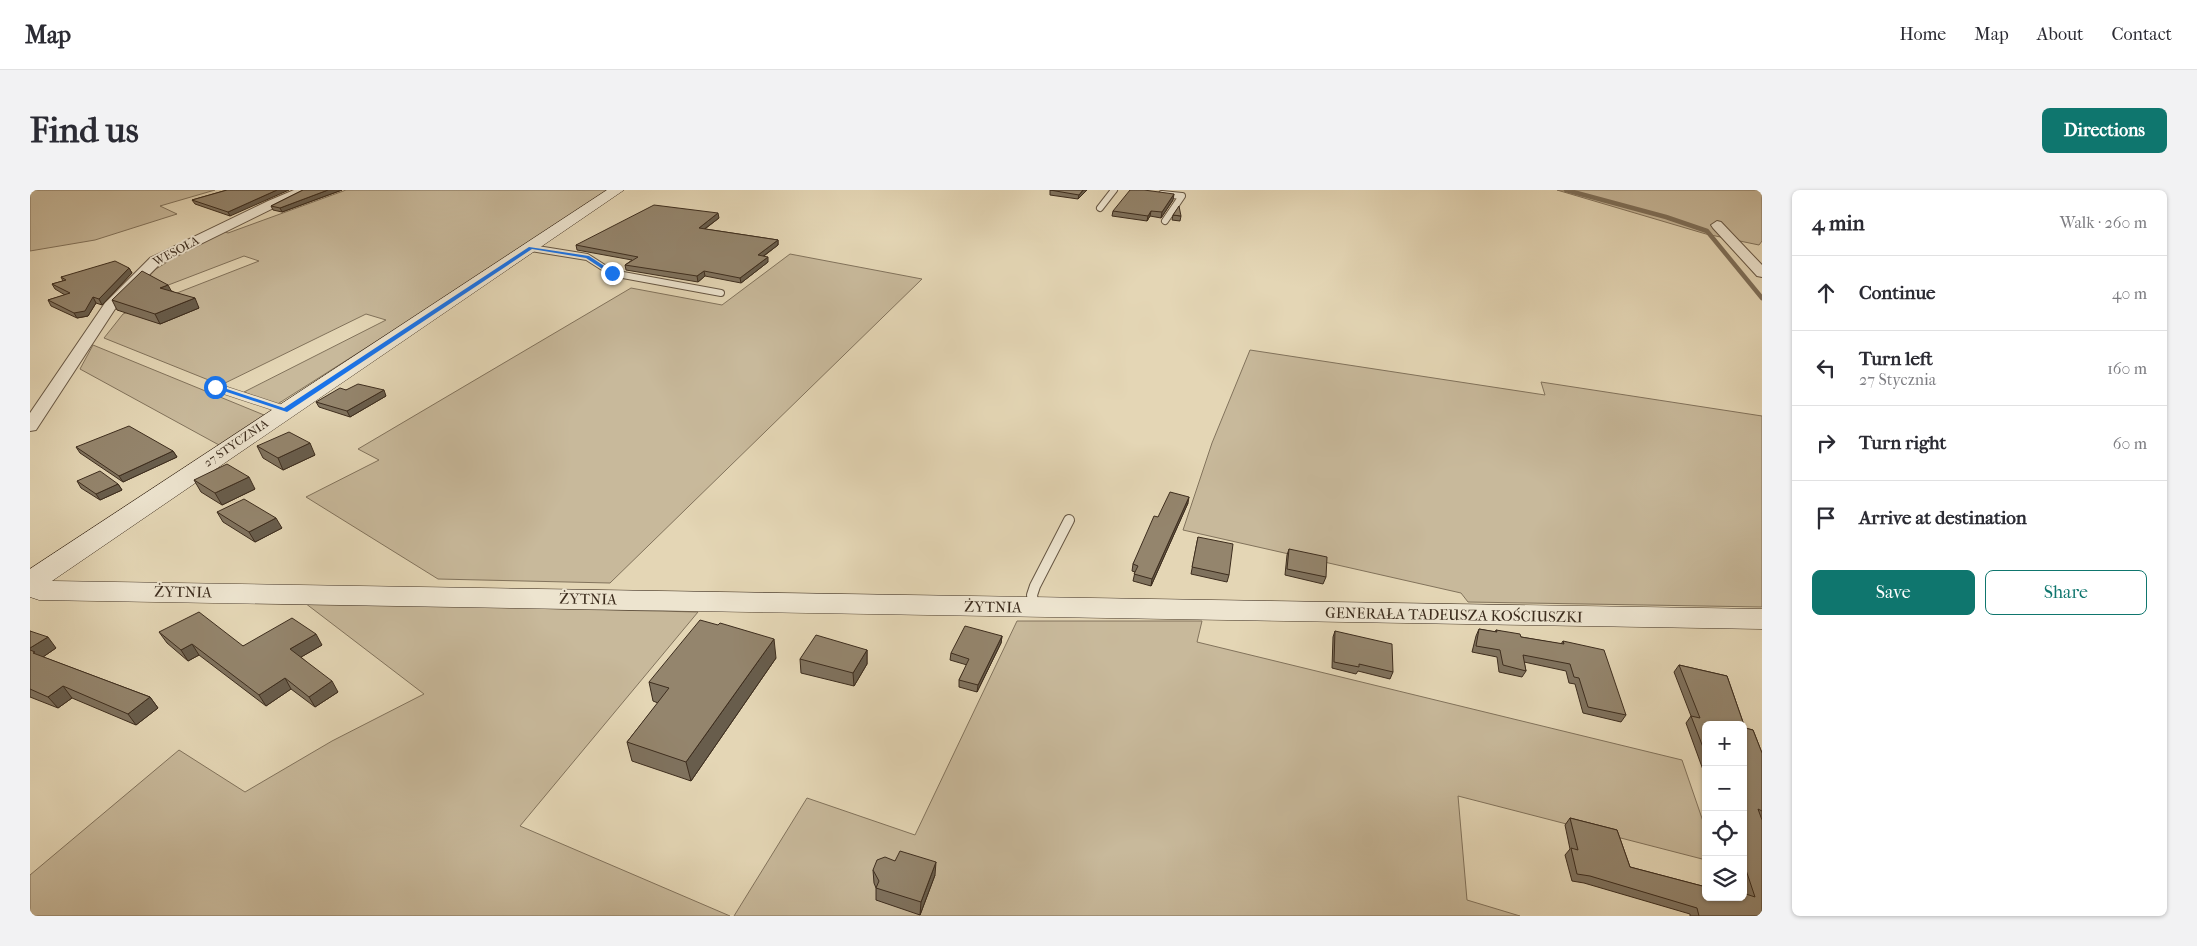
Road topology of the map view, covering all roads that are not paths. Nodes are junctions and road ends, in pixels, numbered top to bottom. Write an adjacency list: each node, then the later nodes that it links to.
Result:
1 (304, 190): 16 (street, WESOŁA)
2 (618, 190): 11 (street, 27 STYCZNIA)
3 (1103, 190): 5 (lane)
4 (1186, 190): 7 (lane)
5 (1113, 191): 8 (lane)
6 (1153, 193): 7 (lane)
7 (1182, 196): 9 (lane)
8 (1100, 208)
9 (1165, 221)
10 (1717, 225): 12 (street)
11 (531, 248): 13 (lane); 15 (street, 27 STYCZNIA)
12 (1762, 273)
13 (720, 293)
14 (215, 387): 15 (lane)
15 (285, 410): 18 (street, 27 STYCZNIA)
16 (30, 426)
17 (1069, 520): 20 (lane)
18 (30, 582)
19 (30, 588): 20 (street, ŻYTNIA)
20 (1034, 607): 21 (street, ŻYTNIA)
21 (1147, 609): 22 (street, GENERAŁA TADEUSZA KOŚCIUSZKI)
22 (1762, 619)

